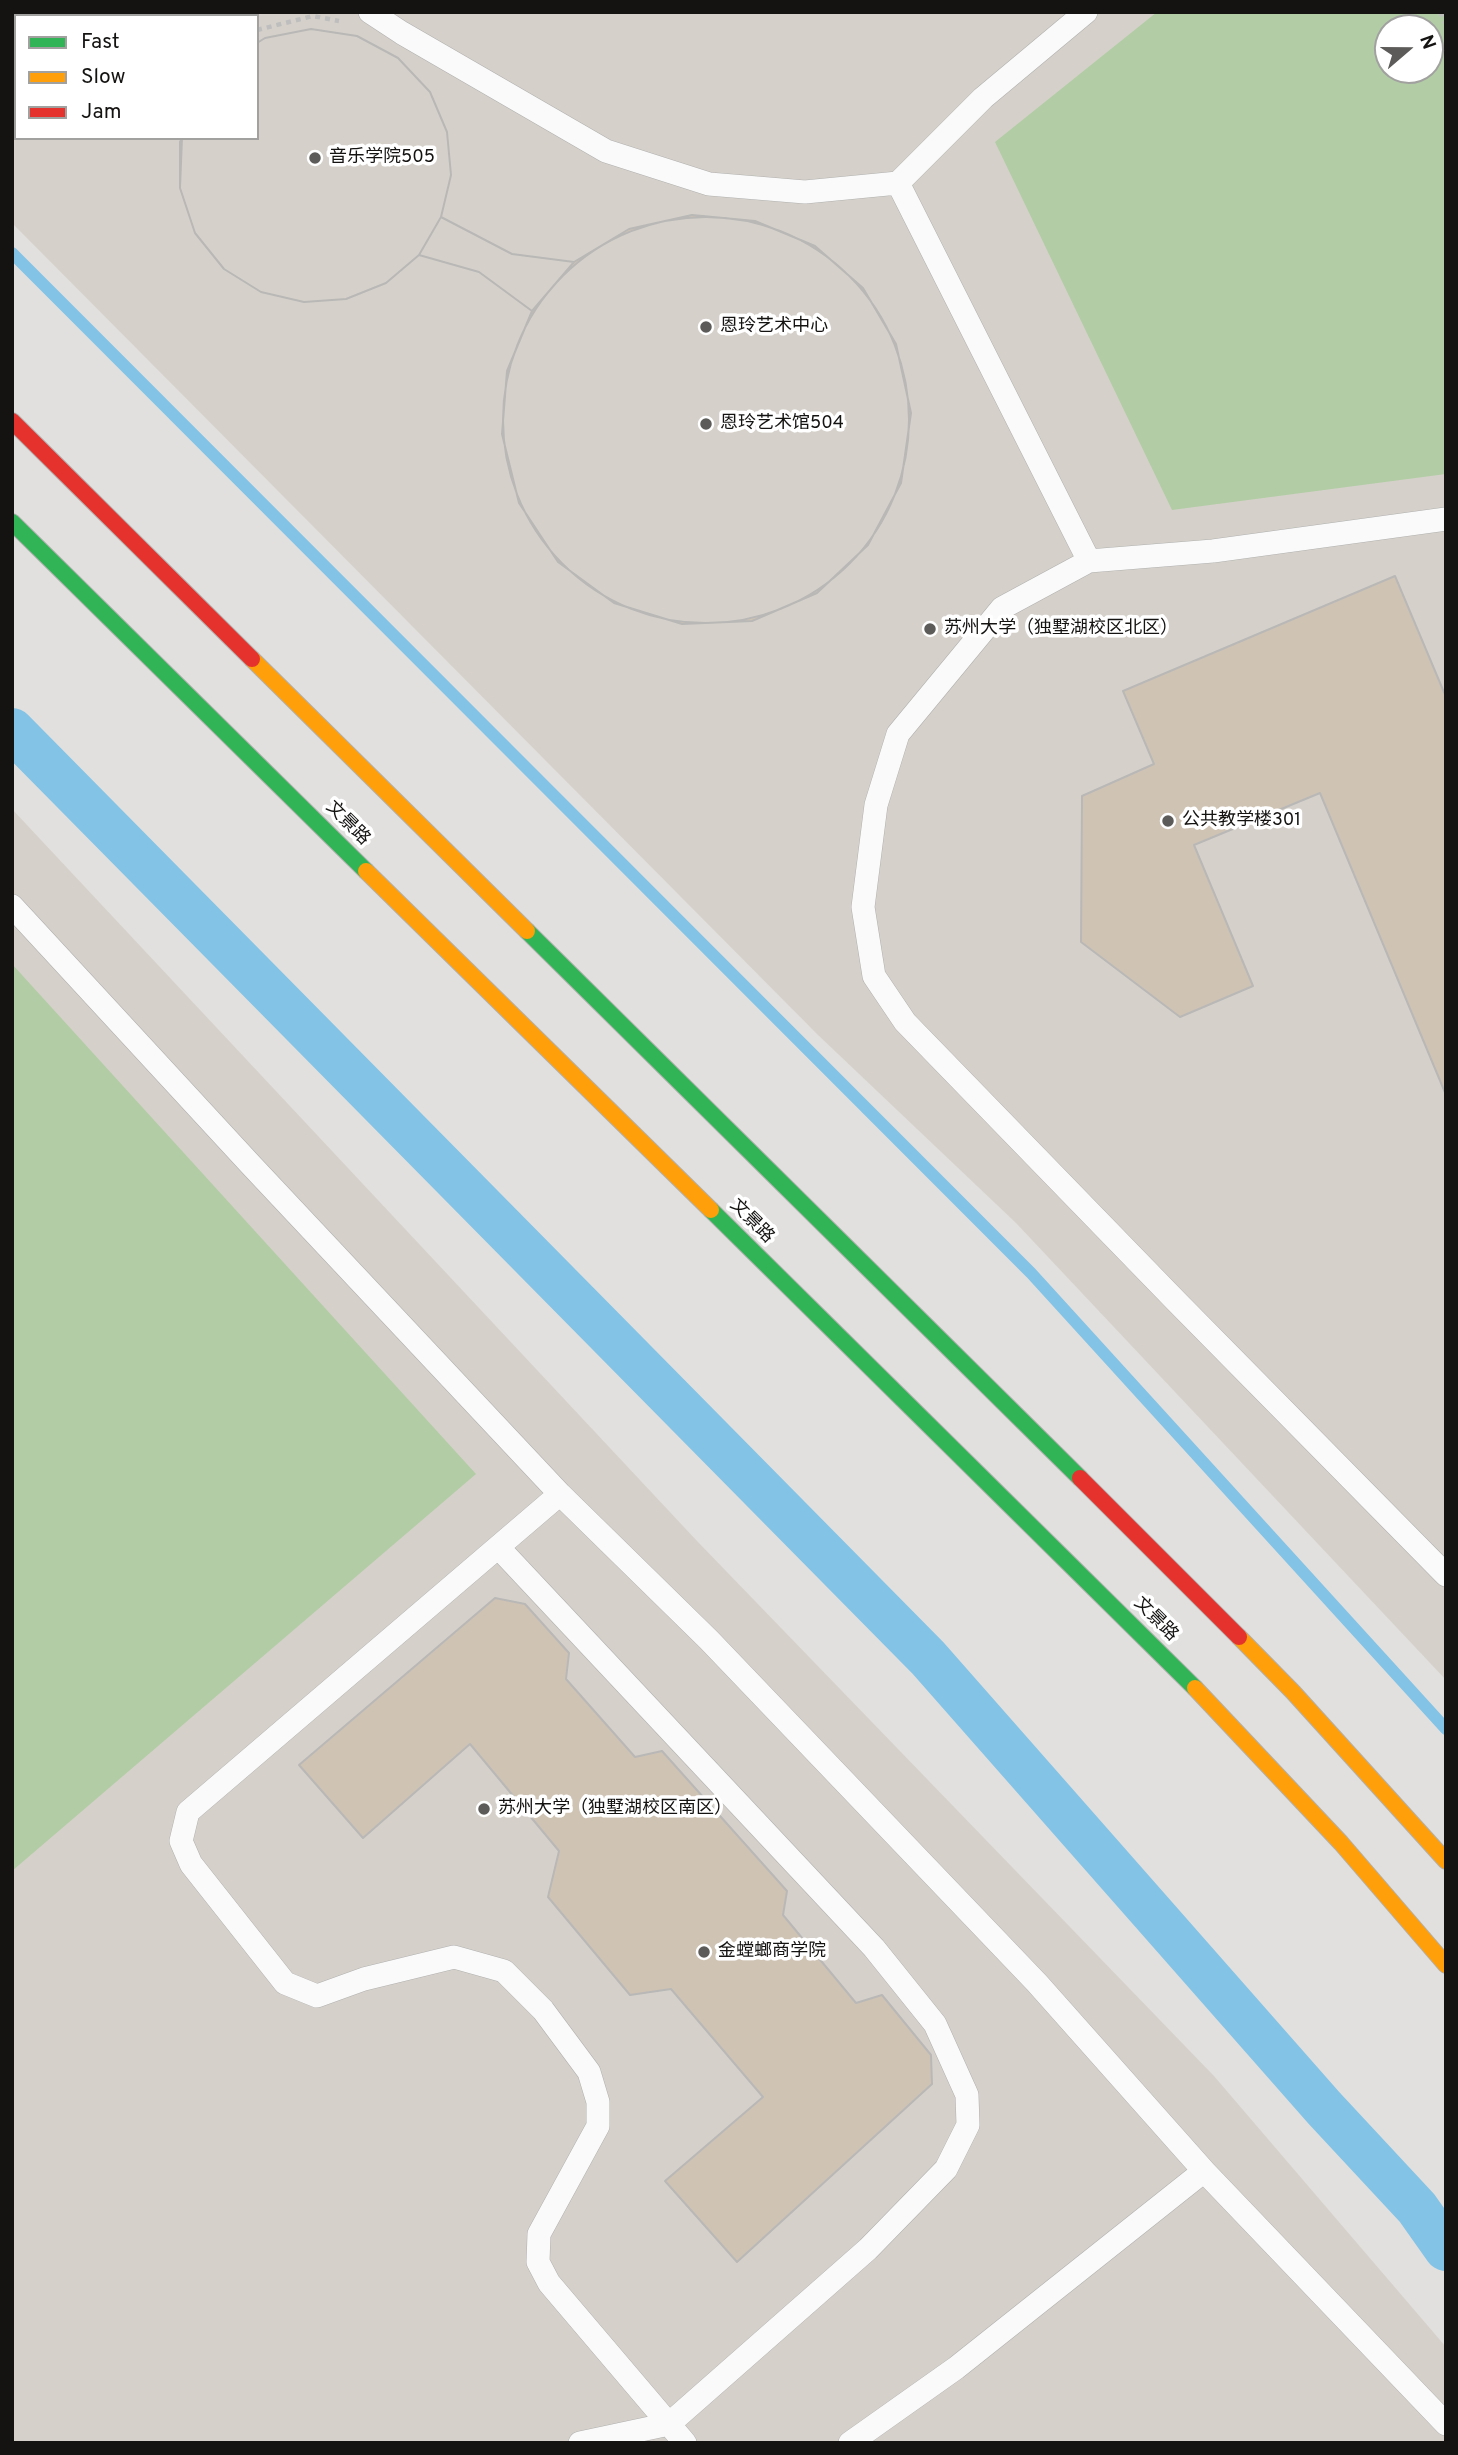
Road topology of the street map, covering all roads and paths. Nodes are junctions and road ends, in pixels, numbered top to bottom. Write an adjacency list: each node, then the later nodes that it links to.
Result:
1 (1086, 12): 6 (lane)
2 (1440, 12): 4 (path)
3 (361, 18): 5 (path); 6 (lane)
4 (1446, 24)
5 (259, 30)
6 (898, 183): 10 (lane)
7 (12, 421): 15 (main road)
8 (1446, 519): 10 (lane)
9 (12, 522): 16 (main road, 文景路)
10 (1088, 561): 14 (lane)
11 (12, 906): 12 (lane)
12 (560, 1494): 13 (lane); 17 (lane)
13 (499, 1548): 18 (lane); 18 (lane)
14 (1446, 1575)
15 (1446, 1861)
16 (1446, 1965)
17 (1204, 2171): 19 (lane); 22 (lane)
18 (669, 2424): 20 (lane); 21 (lane)
19 (1446, 2424)
20 (580, 2443)
21 (685, 2443)
22 (850, 2443)

